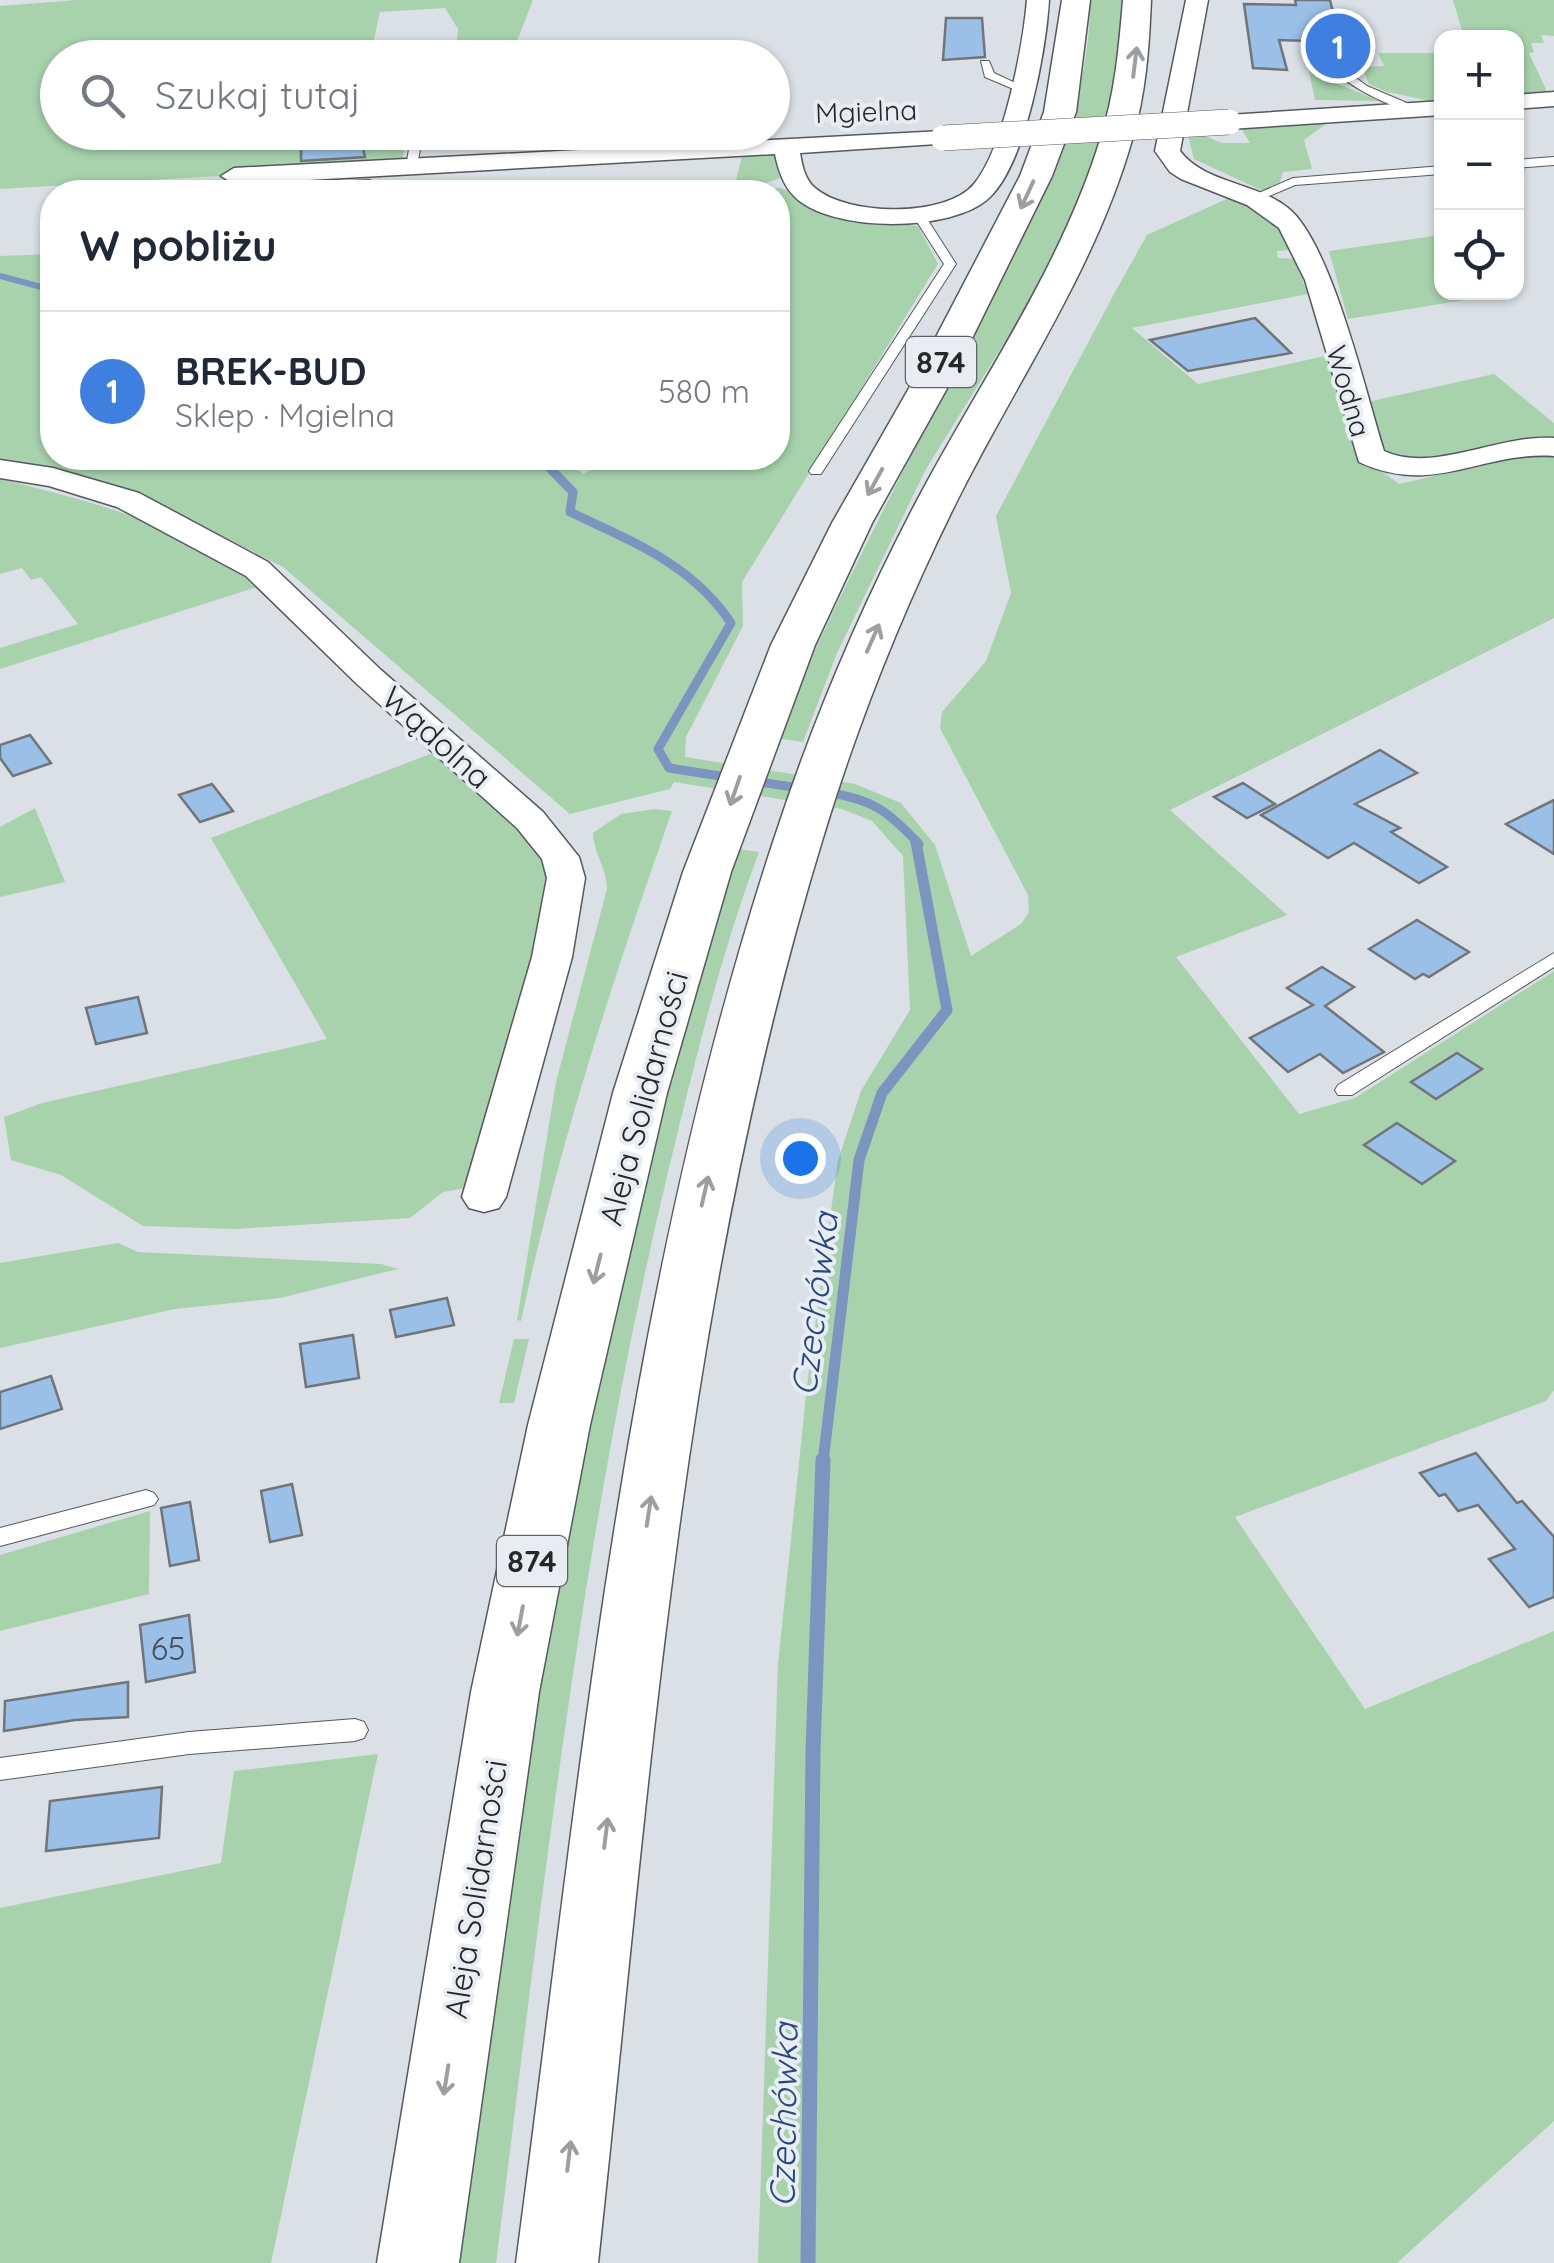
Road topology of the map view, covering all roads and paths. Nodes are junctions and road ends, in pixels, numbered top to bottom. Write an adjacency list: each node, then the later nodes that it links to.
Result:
1 (1038, 0): 7 (street)
2 (1076, 0): 32 (main road, Aleja Solidarności / 874, one-way to 32)
3 (1137, 0): 33 (main road, 874, one-way to 3)
4 (1197, 0): 20 (street, Wodna)
5 (1350, 63): 10 (lane)
6 (985, 64): 7 (lane)
7 (1022, 89): 21 (street)
8 (1554, 99): 9 (street)
9 (1524, 101)
10 (1429, 109): 11 (street, Mgielna, bridge)
11 (790, 144)
12 (415, 150): 17 (lane)
13 (692, 150): 17 (street, Mgielna)
14 (788, 150): 21 (street)
15 (1554, 160): 16 (lane)
16 (1524, 163)
17 (412, 168): 19 (street, Mgielna)
18 (1434, 171): 20 (lane)
19 (234, 176)
20 (1251, 199): 22 (street, Wodna)
21 (918, 214): 24 (lane)
22 (1554, 446)
23 (0, 469): 27 (street, Wądolna)
24 (816, 471)
25 (1554, 958): 26 (lane)
26 (1345, 1090)
27 (484, 1197)
28 (146, 1500): 29 (lane)
29 (0, 1537)
30 (355, 1730): 31 (lane)
31 (0, 1769)
32 (418, 2263)
33 (557, 2263)

